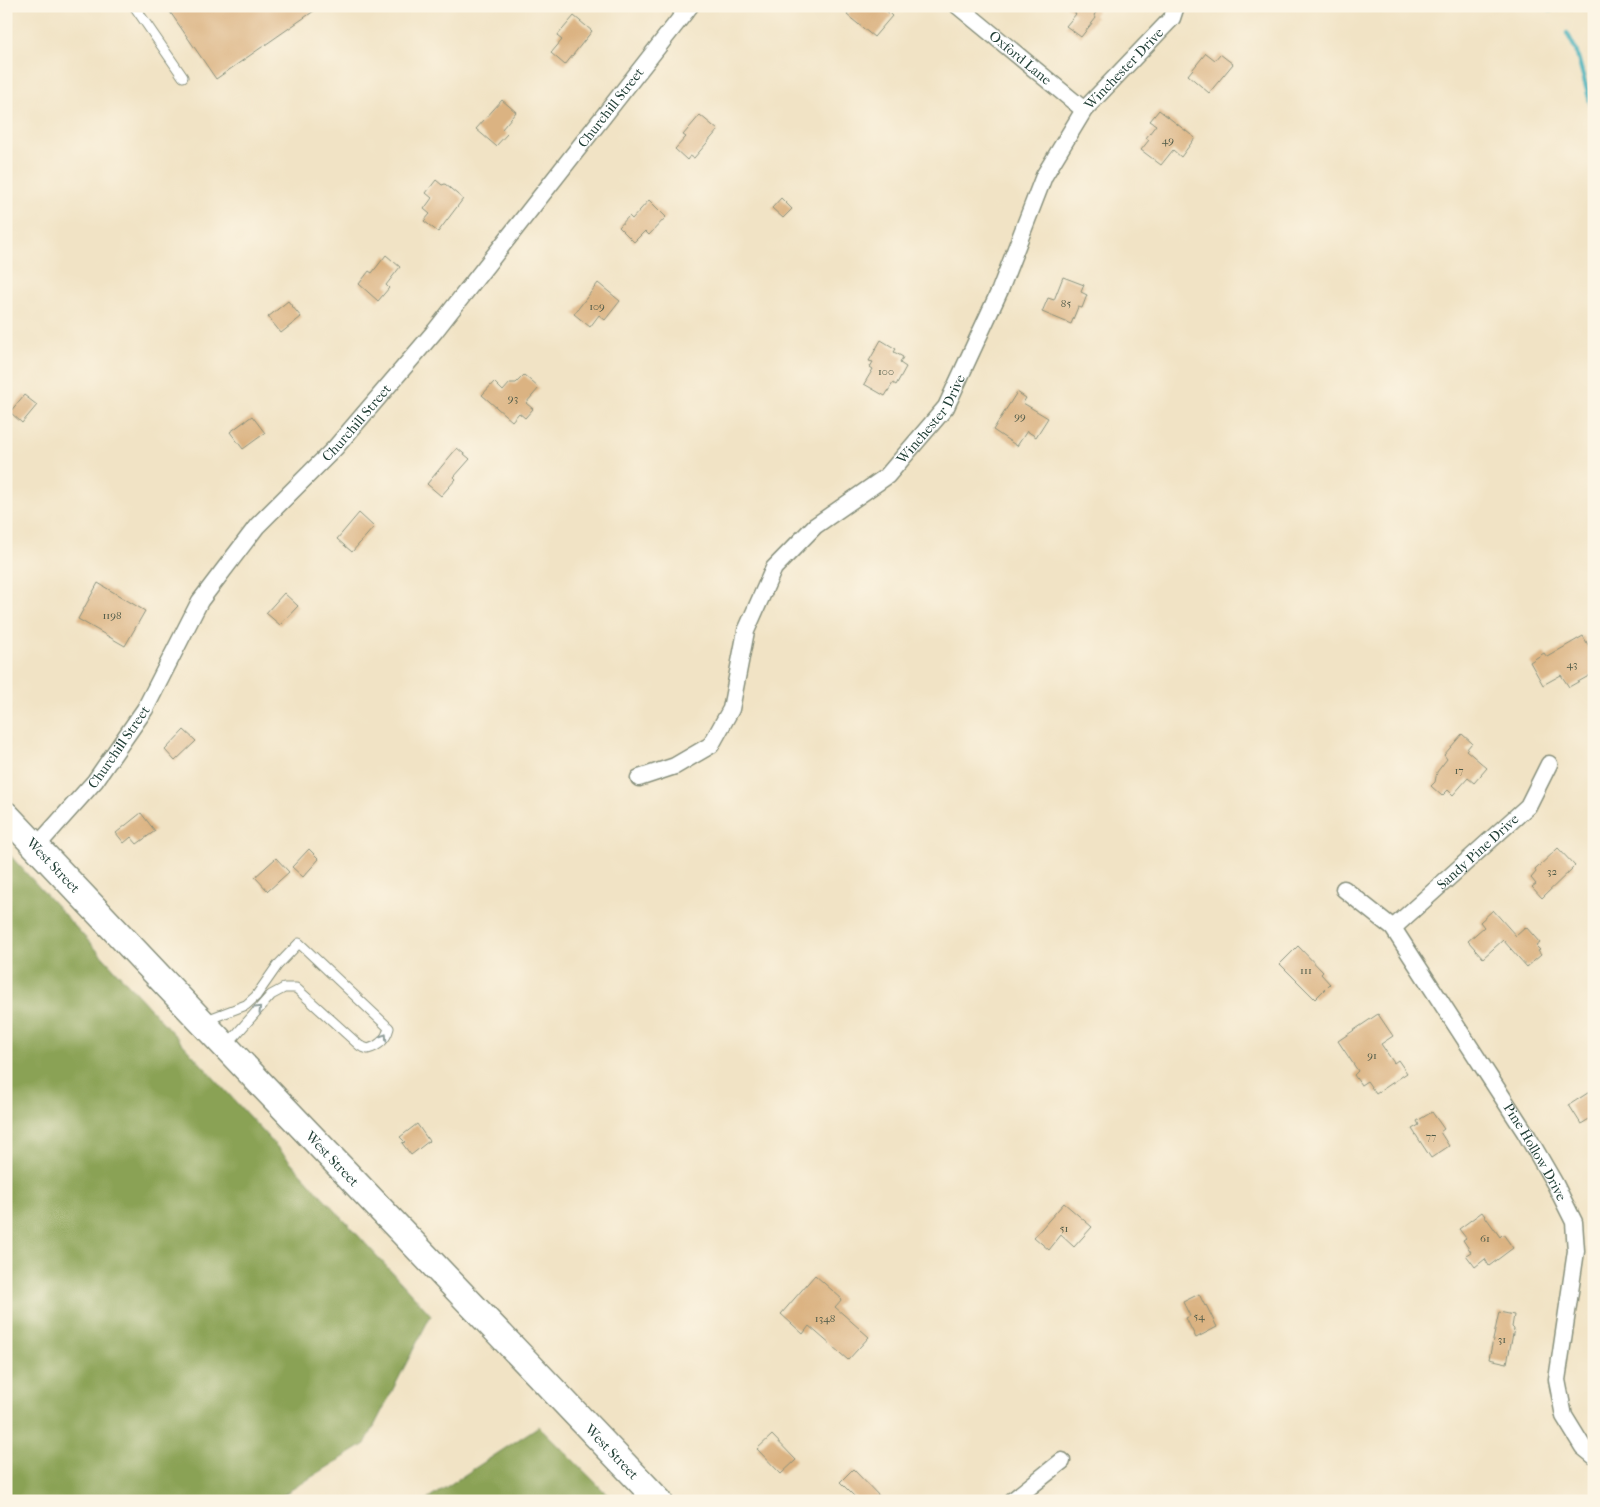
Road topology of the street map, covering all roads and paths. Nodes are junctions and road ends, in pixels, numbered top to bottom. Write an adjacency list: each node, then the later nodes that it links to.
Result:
1 (134, 6): 5 (lane)
2 (690, 6): 10 (street, Churchill Street)
3 (958, 6): 6 (street, Oxford Lane)
4 (1176, 6): 6 (street, Winchester Drive)
5 (183, 78)
6 (1084, 110): 8 (street, Winchester Drive)
7 (1549, 764): 12 (street, Sandy Pine Drive)
8 (639, 778)
9 (6, 815): 10 (main road, West Street)
10 (36, 847): 13 (main road, West Street)
11 (1344, 888): 12 (street, Pine Hollow Drive)
12 (1393, 928): 15 (street, Pine Hollow Drive)
13 (202, 1022): 14 (main road, West Street); 14 (lane, one-way to 13)
14 (226, 1046): 17 (main road, West Street)
15 (1594, 1456)
16 (1062, 1461): 18 (street)
17 (659, 1501)
18 (1012, 1501)

